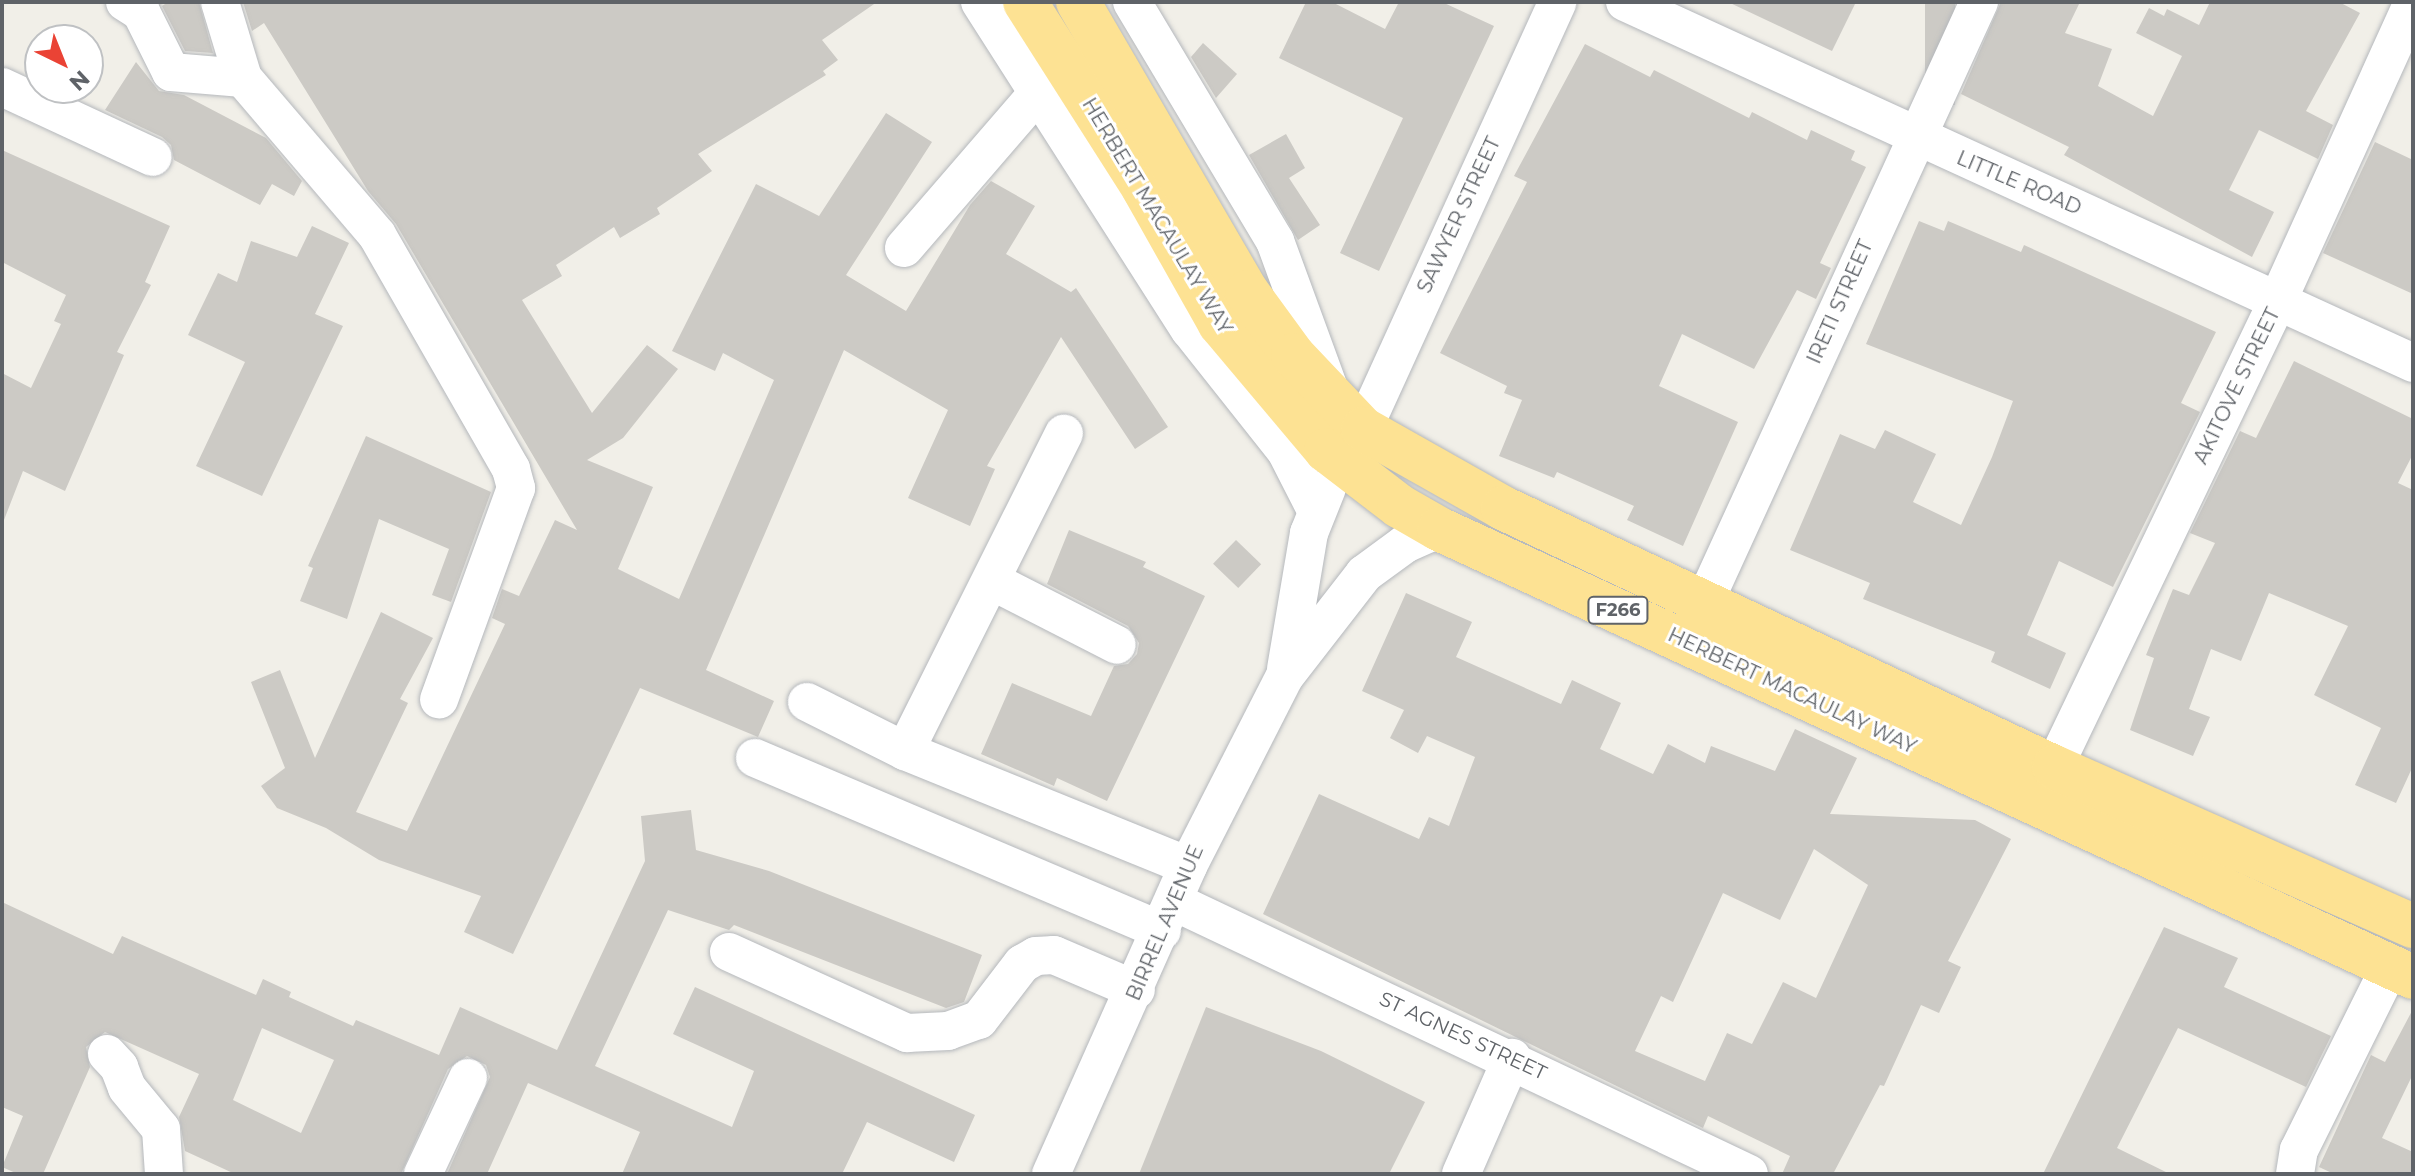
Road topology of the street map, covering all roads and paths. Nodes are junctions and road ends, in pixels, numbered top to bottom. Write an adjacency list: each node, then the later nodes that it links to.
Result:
1 (125, 2): 11 (street)
2 (220, 2): 11 (street)
3 (980, 2): 13 (street)
4 (1025, 2): 21 (highway, HERBERT MACAULAY WAY / F266)
5 (1078, 2): 19 (highway, HERBERT MACAULAY WAY / F266)
6 (1132, 2): 19 (street)
7 (1558, 2): 21 (street, SAWYER STREET)
8 (1625, 2): 14 (street, LITTLE ROAD)
9 (1979, 2): 14 (street, IRETI STREET)
10 (2413, 2): 17 (street, AKITOVE STREET)
11 (243, 78): 28 (street)
12 (2, 87): 15 (street)
13 (1037, 94): 16 (street); 21 (street)
14 (1915, 138): 17 (street, LITTLE ROAD); 25 (street, IRETI STREET)
15 (153, 157)
16 (904, 248)
17 (2278, 300): 18 (street, LITTLE ROAD); 32 (street, AKITOVE STREET)
18 (2413, 363)
19 (1332, 397): 21 (highway, HERBERT MACAULAY WAY / F266)
20 (1064, 434): 24 (street)
21 (1329, 448): 22 (street, SAWYER STREET); 22 (street); 23 (highway, HERBERT MACAULAY WAY / F266); 25 (highway, HERBERT MACAULAY WAY / F266)
22 (1316, 510): 27 (street, SAWYER STREET)
23 (1439, 529): 27 (street); 37 (highway, HERBERT MACAULAY WAY / F266)
24 (992, 581): 26 (street); 30 (street)
25 (1704, 603): 32 (highway, HERBERT MACAULAY WAY / F266)
26 (1117, 645)
27 (1285, 676): 33 (street, BIRREL AVENUE)
28 (439, 699)
29 (807, 702): 30 (street)
30 (905, 751): 33 (street)
31 (755, 758): 34 (street, ST AGNES STREET)
32 (2054, 767): 35 (highway, HERBERT MACAULAY WAY / F266)
33 (1188, 866): 34 (street, BIRREL AVENUE)
34 (1168, 916): 38 (street, BIRREL AVENUE); 40 (street, ST AGNES STREET)
35 (2413, 926)
36 (729, 952): 38 (street)
37 (2401, 972): 47 (street)
38 (1136, 990): 44 (street, BIRREL AVENUE)
39 (107, 1054): 42 (street)
40 (1512, 1058): 45 (street); 46 (street, ST AGNES STREET)
41 (468, 1078): 43 (street)
42 (164, 1174)
43 (423, 1174)
44 (1051, 1174)
45 (1461, 1174)
46 (1749, 1174)
47 (2295, 1174)

